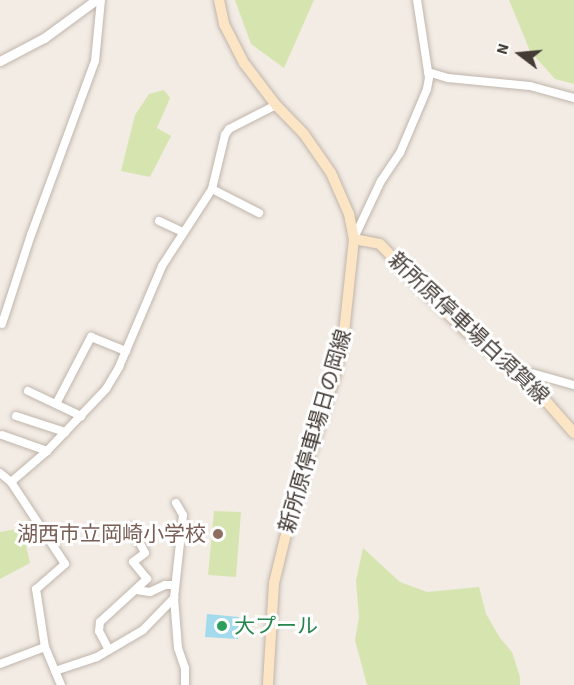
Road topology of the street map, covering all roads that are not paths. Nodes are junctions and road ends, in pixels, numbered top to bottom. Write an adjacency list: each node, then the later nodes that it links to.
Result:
1 (96, 0): 5 (street)
2 (101, 0): 14 (street)
3 (219, 0): 8 (main road, 新所原停車場日の岡線)
4 (417, 0): 6 (street)
5 (0, 61)
6 (428, 72): 7 (street); 13 (street)
7 (574, 98)
8 (276, 105): 9 (street); 13 (main road, 新所原停車場日の岡線)
9 (212, 189): 10 (street); 12 (street)
10 (259, 213)
11 (159, 221): 12 (street)
12 (183, 232): 15 (street)
13 (354, 239): 16 (main road, 新所原停車場白須賀線); 41 (main road, 新所原停車場日の岡線)
14 (2, 324)
15 (126, 351): 19 (street); 21 (street)
16 (510, 367): 17 (street); 23 (main road, 新所原停車場白須賀線)
17 (574, 385)
18 (28, 391): 19 (street)
19 (56, 404): 21 (street)
20 (16, 416): 22 (street)
21 (81, 416): 22 (street)
22 (65, 432): 25 (street)
23 (574, 433)
24 (2, 435): 25 (street)
25 (47, 451): 27 (street)
26 (0, 473): 27 (street)
27 (11, 482): 35 (street)
28 (176, 503): 31 (street)
29 (132, 526): 30 (street)
30 (147, 579): 32 (street); 33 (street)
31 (175, 585): 33 (street); 34 (street)
32 (136, 590): 33 (street); 36 (street)
33 (154, 590)
34 (174, 598): 36 (street); 40 (street)
35 (45, 647): 37 (street); 38 (street)
36 (109, 650): 38 (street)
37 (0, 664)
38 (55, 671): 39 (street)
39 (61, 685)
40 (185, 685)
41 (268, 685)

